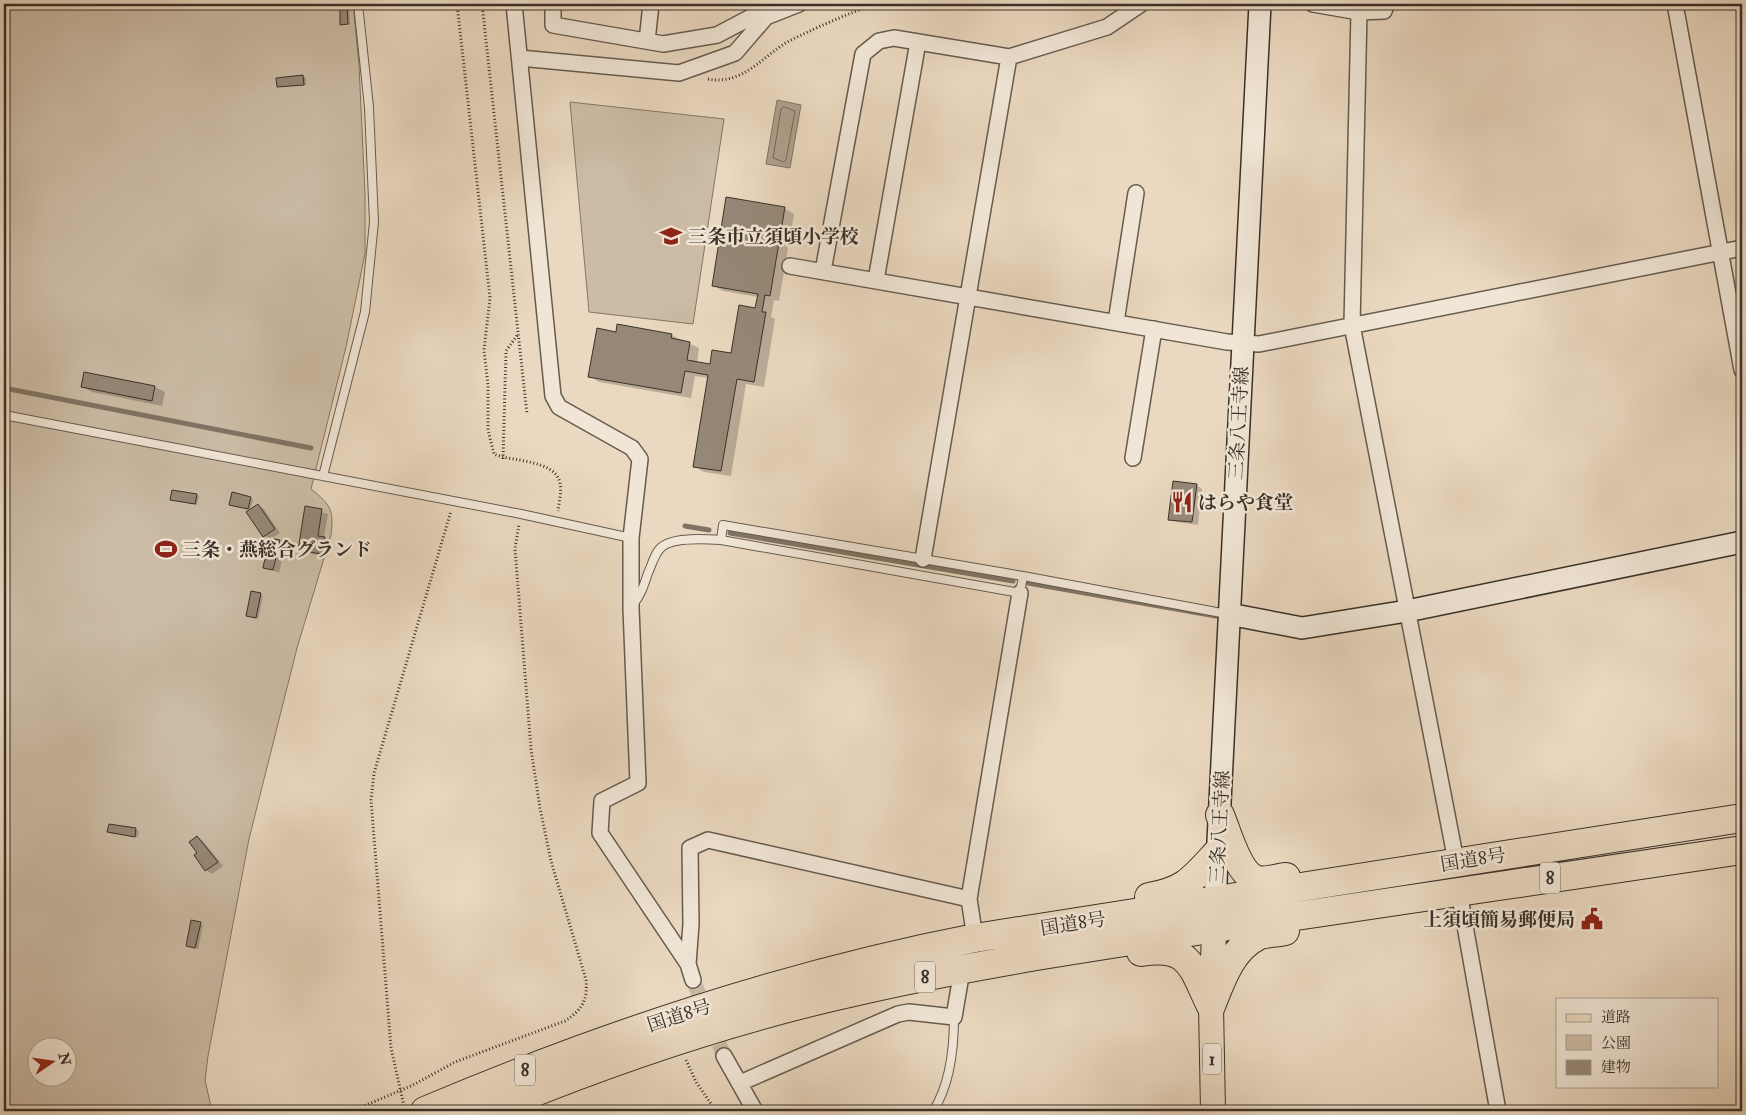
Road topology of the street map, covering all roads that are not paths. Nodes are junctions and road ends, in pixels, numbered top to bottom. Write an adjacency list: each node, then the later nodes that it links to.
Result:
1 (358, 4): 31 (lane)
2 (514, 4): 16 (street)
3 (553, 4): 13 (street)
4 (651, 4): 13 (street)
5 (799, 4): 11 (street)
6 (1141, 4): 15 (street)
7 (1260, 4): 27 (main road, 三条八王寺線)
8 (1313, 4): 12 (street)
9 (1387, 4): 12 (street)
10 (1675, 4): 19 (street)
11 (759, 12): 13 (street); 16 (street)
12 (1359, 12): 25 (street)
13 (647, 42)
14 (918, 42): 15 (street); 21 (street); 22 (street)
15 (1009, 57): 23 (street)
16 (520, 58): 32 (street)
17 (1136, 193): 24 (street)
18 (1742, 248): 19 (street)
19 (1720, 252): 25 (street); 28 (street)
20 (790, 266): 21 (street)
21 (824, 271): 22 (street)
22 (876, 280): 23 (street)
23 (967, 296): 24 (street); 35 (street)
24 (1116, 322): 26 (street)
25 (1352, 325): 27 (street); 39 (street)
26 (1154, 329): 27 (street); 30 (street)
27 (1242, 344): 40 (main road, 三条八王寺線)
28 (1742, 370)
29 (4, 415): 31 (lane)
30 (1133, 458)
31 (323, 476): 32 (lane)
32 (631, 538): 38 (street)
33 (721, 540): 35 (lane); 37 (lane); 38 (lane)
34 (1742, 542): 39 (main road)
35 (923, 559): 36 (lane)
36 (1023, 576): 37 (lane); 40 (lane)
37 (1020, 593): 48 (street)
38 (631, 608): 55 (street)
39 (1407, 612): 40 (main road); 45 (street)
40 (1228, 614): 41 (main road, 三条八王寺線)
41 (1220, 815): 44 (main road, 三条八王寺線); 46 (highway)
42 (1742, 818): 45 (highway, 国道8号 / 8)
43 (1742, 850): 47 (highway, 国道8号 / 8)
44 (1217, 853): 49 (main road, 三条八王寺線); 51 (highway)
45 (1456, 861): 46 (highway, 国道8号 / 8)
46 (1388, 874): 49 (highway, 国道8号 / 8)
47 (1459, 892): 50 (highway, 国道8号 / 8); 68 (street)
48 (969, 898): 53 (street); 55 (street)
49 (1215, 902): 51 (highway, 国道8号 / 8); 52 (main road, 1)
50 (1358, 907): 52 (highway, 国道8号 / 8); 58 (highway)
51 (1085, 921): 53 (highway, 国道8号 / 8)
52 (1214, 928): 54 (highway, 国道8号 / 8); 58 (main road, 1)
53 (975, 938): 60 (highway, 国道8号 / 8)
54 (1052, 954): 56 (highway, 国道8号 / 8); 58 (highway)
55 (688, 964): 57 (street)
56 (962, 970): 59 (street); 60 (highway, 国道8号 / 8)
57 (693, 980)
58 (1210, 1006): 67 (main road, 1)
59 (954, 1017): 62 (street); 66 (lane)
60 (635, 1042): 63 (highway, 国道8号 / 8); 64 (highway, 国道8号 / 8)
61 (724, 1056): 62 (street)
62 (740, 1083): 65 (street)
63 (424, 1111)
64 (488, 1111)
65 (755, 1111)
66 (933, 1111)
67 (1213, 1111)
68 (1498, 1111)

